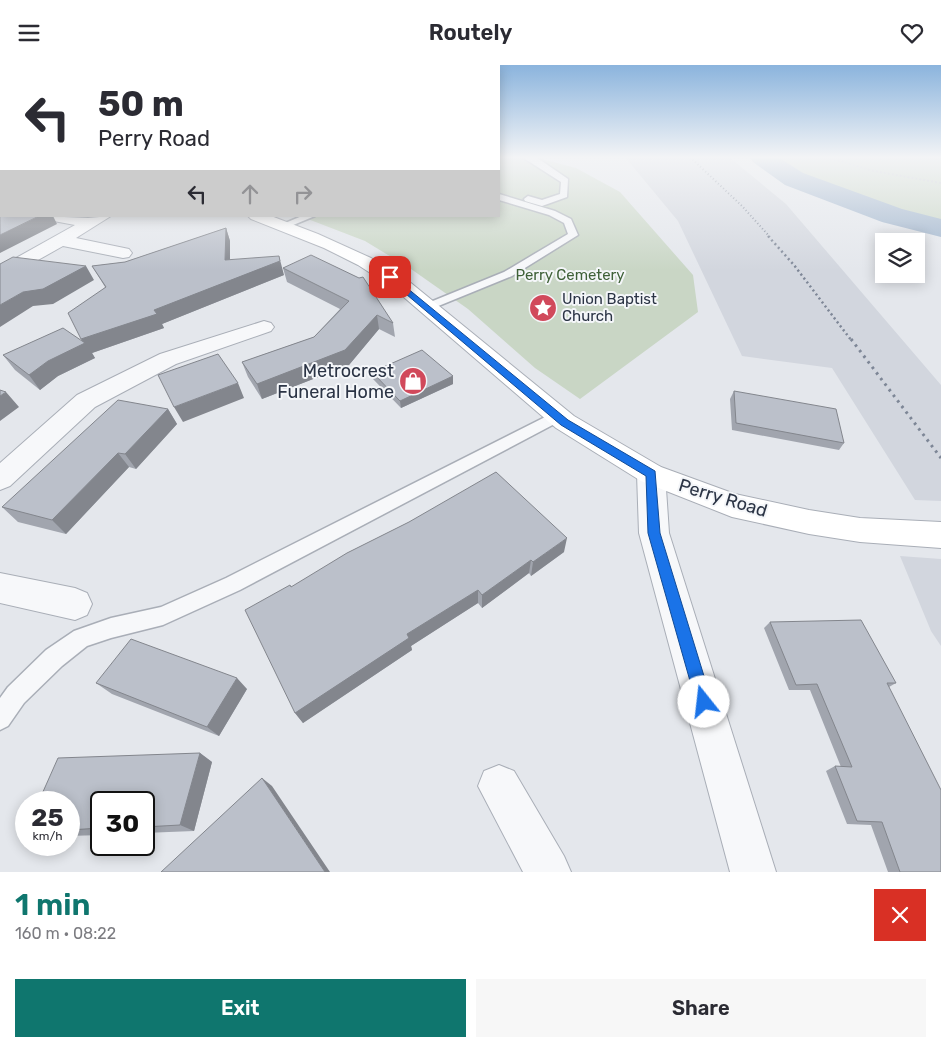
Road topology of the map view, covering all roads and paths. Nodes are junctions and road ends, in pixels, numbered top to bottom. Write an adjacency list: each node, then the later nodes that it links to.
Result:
1 (514, 195): 2 (lane)
2 (564, 195)
3 (500, 197): 12 (lane)
4 (60, 217): 7 (street)
5 (259, 217): 8 (street, Perry Road)
6 (308, 217): 8 (lane)
7 (97, 220): 9 (street)
8 (283, 226): 12 (street, Perry Road)
9 (60, 240): 10 (street); 11 (street)
10 (123, 253)
11 (0, 274)
12 (427, 307): 14 (street, Perry Road)
13 (264, 327): 16 (street)
14 (557, 416): 15 (street, Perry Road); 20 (lane)
15 (651, 474): 17 (street, Perry Road); 23 (street)
16 (0, 479)
17 (941, 535)
18 (0, 588): 19 (street)
19 (75, 604)
20 (0, 718)
21 (499, 785): 22 (street)
22 (548, 872)
23 (753, 872)

